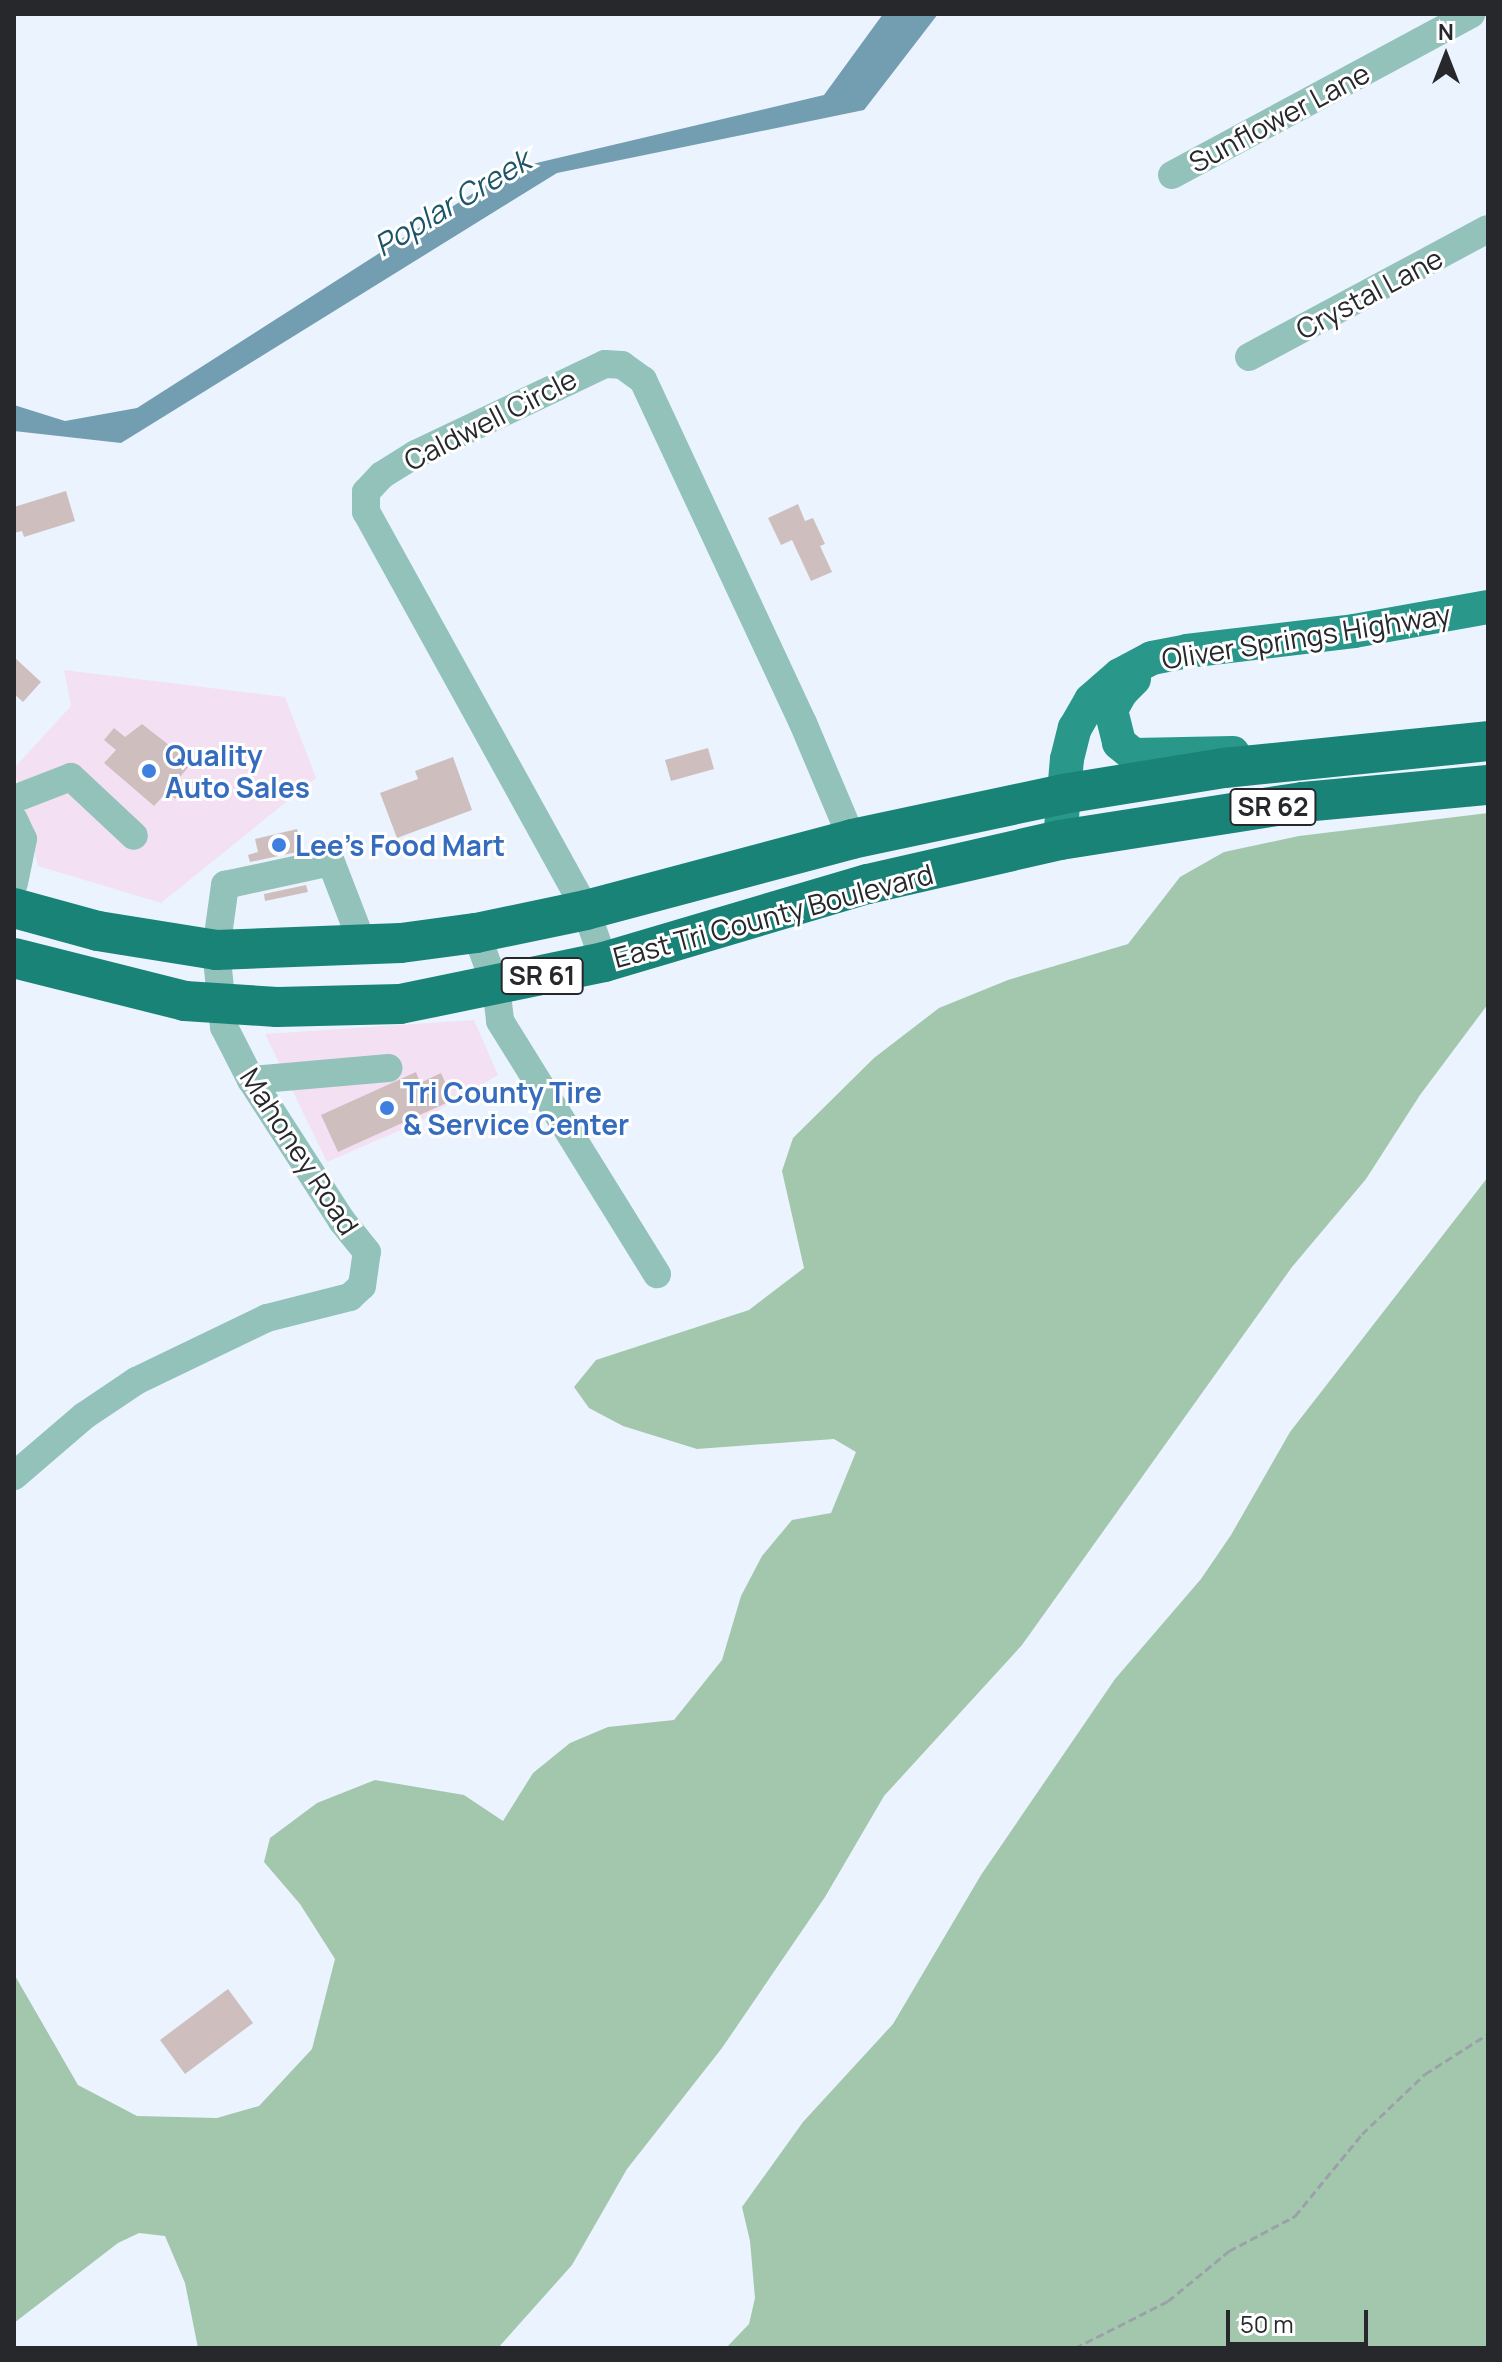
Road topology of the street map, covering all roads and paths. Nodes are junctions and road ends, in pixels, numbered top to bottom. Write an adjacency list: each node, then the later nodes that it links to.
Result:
1 (1471, 14): 2 (street, Sunflower Lane)
2 (1172, 175)
3 (1488, 229): 4 (street, Crystal Lane)
4 (1249, 357)
5 (1488, 607): 6 (main road, Oliver Springs Highway)
6 (1222, 646): 8 (main road); 10 (main road, Oliver Springs Highway)
7 (1488, 741): 8 (highway, East Tri County Boulevard / SR 62)
8 (1385, 751): 10 (highway, East Tri County Boulevard / SR 62)
9 (1488, 785): 15 (highway, East Tri County Boulevard / SR 62)
10 (1063, 794): 14 (highway, East Tri County Boulevard / SR 61); 15 (main road, Oliver Springs Highway)
11 (14, 799): 13 (street)
12 (14, 820): 16 (street)
13 (134, 836)
14 (852, 839): 18 (highway, East Tri County Boulevard / SR 61); 18 (street, Caldwell Circle)
15 (1060, 840): 23 (highway, East Tri County Boulevard / SR 61)
16 (14, 883)
17 (14, 908): 21 (highway, East Tri County Boulevard / SR 61)
18 (586, 910): 19 (highway, East Tri County Boulevard / SR 61); 23 (street, Caldwell Circle)
19 (476, 933): 20 (highway, East Tri County Boulevard / SR 61); 24 (street)
20 (363, 945): 21 (highway, East Tri County Boulevard / SR 61); 21 (street, Mahoney Road)
21 (216, 950): 25 (street, Mahoney Road)
22 (14, 958): 25 (highway, East Tri County Boulevard / SR 61)
23 (604, 962): 24 (highway, East Tri County Boulevard / SR 61)
24 (496, 987): 25 (highway, East Tri County Boulevard / SR 61); 28 (street)
25 (223, 1005): 27 (street, Mahoney Road)
26 (388, 1068): 27 (street)
27 (251, 1080): 29 (street, Mahoney Road)
28 (657, 1274)
29 (14, 1476)
30 (1488, 2034): 31 (path)
31 (1075, 2348)

